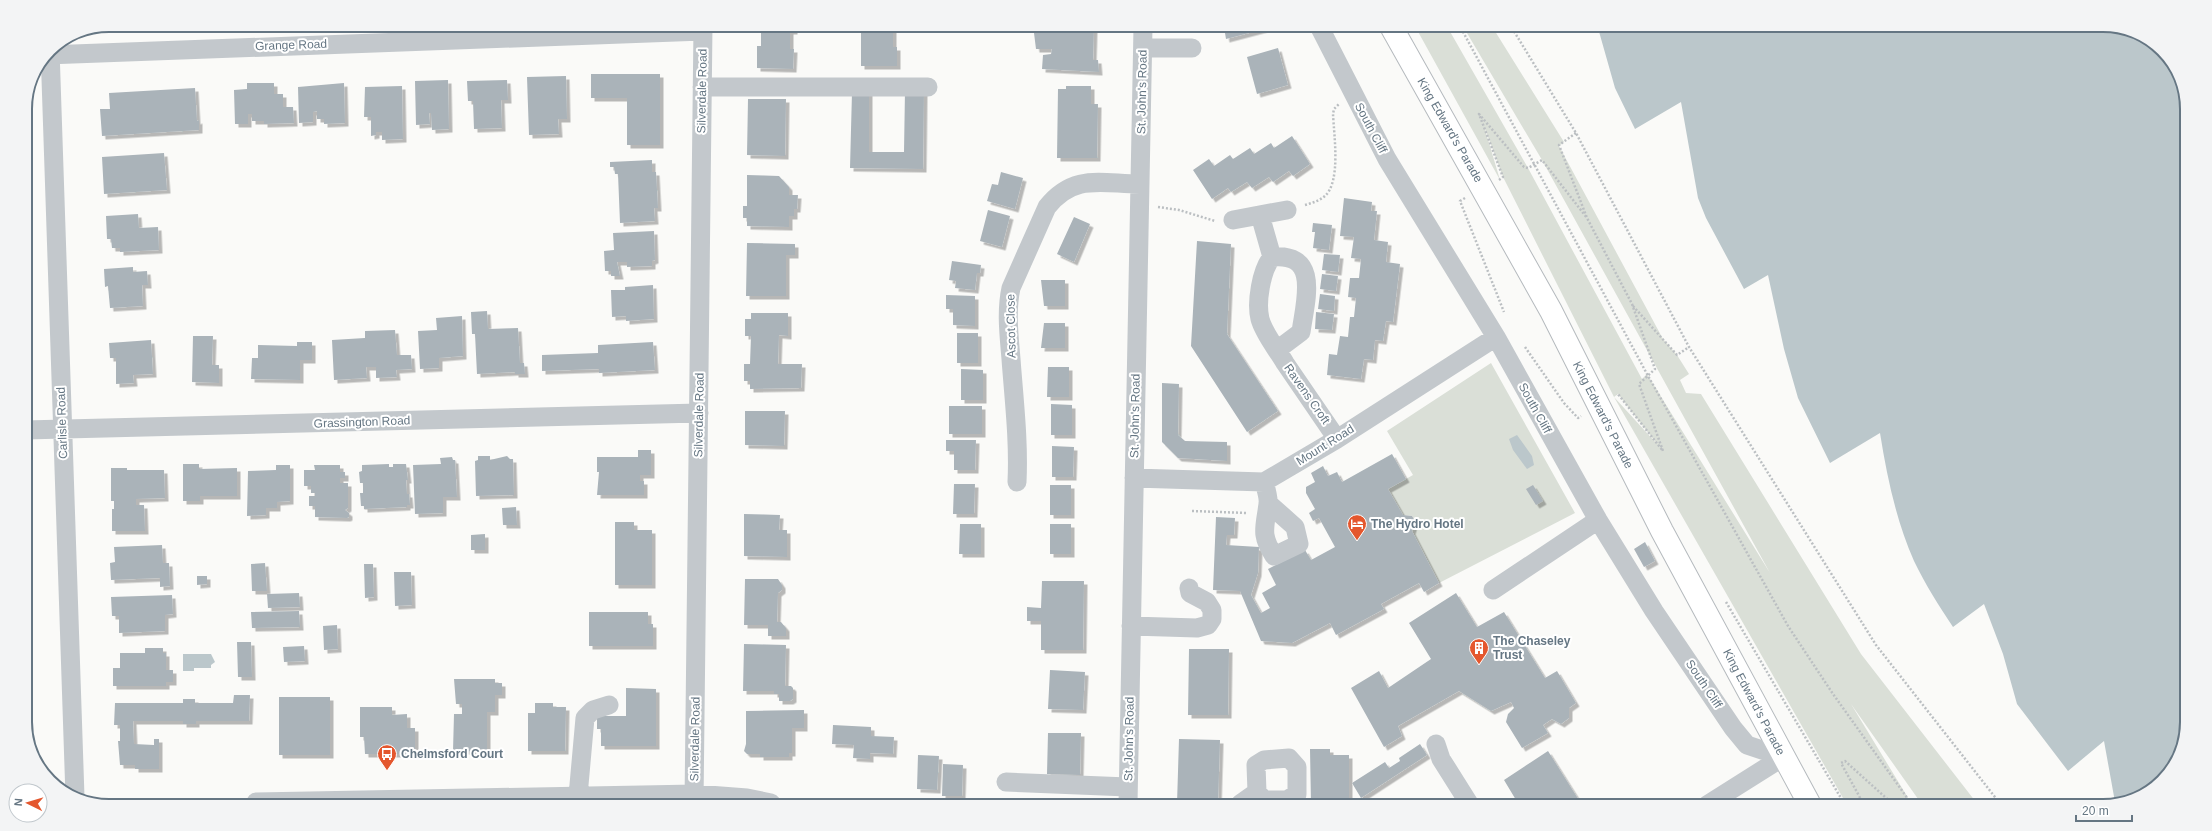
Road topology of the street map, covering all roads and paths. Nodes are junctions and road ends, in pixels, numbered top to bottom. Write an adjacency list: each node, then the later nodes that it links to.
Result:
1 (509, 32): 8 (street, Grange Road)
2 (703, 32): 13 (street, Silverdale Road)
3 (1143, 32): 9 (street, St. John's Road)
4 (1322, 32): 15 (street, South Cliff)
5 (1394, 32): 19 (main road, King Edward's Parade)
6 (1463, 32): 17 (path)
7 (1514, 32): 16 (path)
8 (380, 34): 11 (street, Grange Road)
9 (1143, 48): 10 (street); 18 (street, St. John's Road)
10 (1192, 48)
11 (56, 53)
12 (49, 60): 36 (street, Carlisle Road)
13 (702, 87): 14 (street); 34 (street, Silverdale Road)
14 (928, 87)
15 (1354, 95): 21 (path); 28 (street, South Cliff)
16 (1576, 133): 23 (path); 30 (path)
17 (1535, 163): 19 (path); 23 (path); 32 (path)
18 (1140, 184): 20 (street, St. John's Road); 39 (street, Ascot Close)
19 (1482, 187): 27 (path); 33 (main road, King Edward's Parade)
20 (1140, 207): 24 (path); 38 (street, St. John's Road)
21 (1287, 210): 22 (street)
22 (1260, 215): 24 (street); 25 (street)
23 (1587, 218): 26 (path)
24 (1233, 220)
25 (1272, 257): 31 (street, Ravens Croft); 31 (street)
26 (1632, 304): 30 (path); 32 (path)
27 (1507, 317)
28 (1496, 336): 37 (street, Mount Road); 43 (street, South Cliff)
29 (1523, 344): 33 (path)
30 (1689, 347): 65 (path)
31 (1277, 350): 37 (street, Ravens Croft)
32 (1647, 374): 33 (path); 64 (path)
33 (1599, 407): 49 (main road, King Edward's Parade)
34 (699, 413): 36 (street, Grassington Road); 55 (street, Silverdale Road)
35 (32, 430): 36 (street, Grassington Road)
36 (63, 430): 51 (street, Carlisle Road)
37 (1337, 439): 40 (street, Mount Road)
38 (1134, 478): 40 (street); 46 (street, St. John's Road)
39 (1017, 482)
40 (1264, 482): 41 (street)
41 (1267, 508): 42 (path)
42 (1192, 511)
43 (1598, 520): 45 (street); 49 (street, South Cliff)
44 (1189, 588): 46 (street)
45 (1493, 590)
46 (1131, 626): 54 (street, St. John's Road)
47 (609, 705): 53 (street)
48 (1436, 744): 59 (street)
49 (1783, 757): 60 (street); 61 (main road, King Edward's Parade)
50 (1006, 782): 54 (street)
51 (75, 791)
52 (1257, 792): 58 (street)
53 (578, 796): 55 (street); 56 (street)
54 (1128, 796)
55 (694, 798): 57 (street)
56 (417, 799)
57 (752, 799)
58 (1247, 799)
59 (1466, 799)
60 (1716, 799)
61 (1807, 799)
62 (1860, 799): 63 (path)
63 (1887, 799)
64 (1908, 799)
65 (1997, 799)

